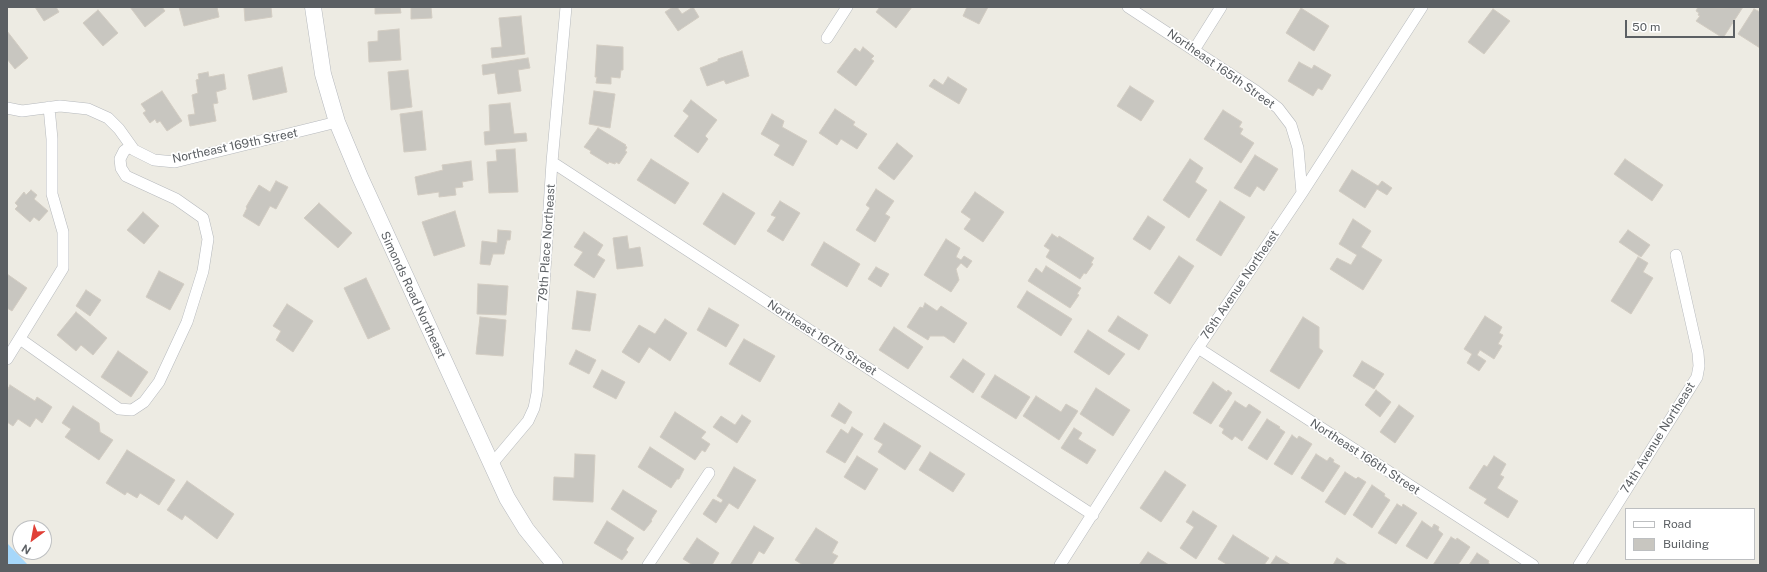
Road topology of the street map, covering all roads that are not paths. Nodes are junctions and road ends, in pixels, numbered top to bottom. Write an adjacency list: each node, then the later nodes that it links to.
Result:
1 (313, 7): 11 (main road, Simonds Road Northeast)
2 (566, 7): 13 (street, 79th Place Northeast)
3 (847, 7): 7 (street)
4 (1128, 7): 8 (street, Northeast 165th Street)
5 (1221, 7): 8 (street)
6 (1422, 7): 14 (street, 76th Avenue Northeast)
7 (827, 38)
8 (1194, 50): 14 (street, Northeast 165th Street)
9 (49, 107): 10 (street, Northeast 169th Street); 12 (street, Northeast 169th Street); 16 (street)
10 (7, 108)
11 (337, 122): 12 (street, Northeast 169th Street); 19 (main road, Simonds Road Northeast)
12 (131, 146): 16 (street)
13 (552, 162): 19 (street, 79th Place Northeast); 21 (street, Northeast 167th Street)
14 (1302, 193): 17 (street, 76th Avenue Northeast)
15 (1676, 255): 26 (street, 74th Avenue Northeast)
16 (20, 339): 18 (street)
17 (1198, 348): 21 (street, 76th Avenue Northeast); 25 (street, Northeast 166th Street)
18 (7, 359)
19 (491, 465): 22 (main road, Simonds Road Northeast)
20 (709, 473): 23 (street)
21 (1092, 515): 24 (street, 76th Avenue Northeast)
22 (555, 565)
23 (648, 565)
24 (1060, 565)
25 (1533, 565)
26 (1579, 565)

